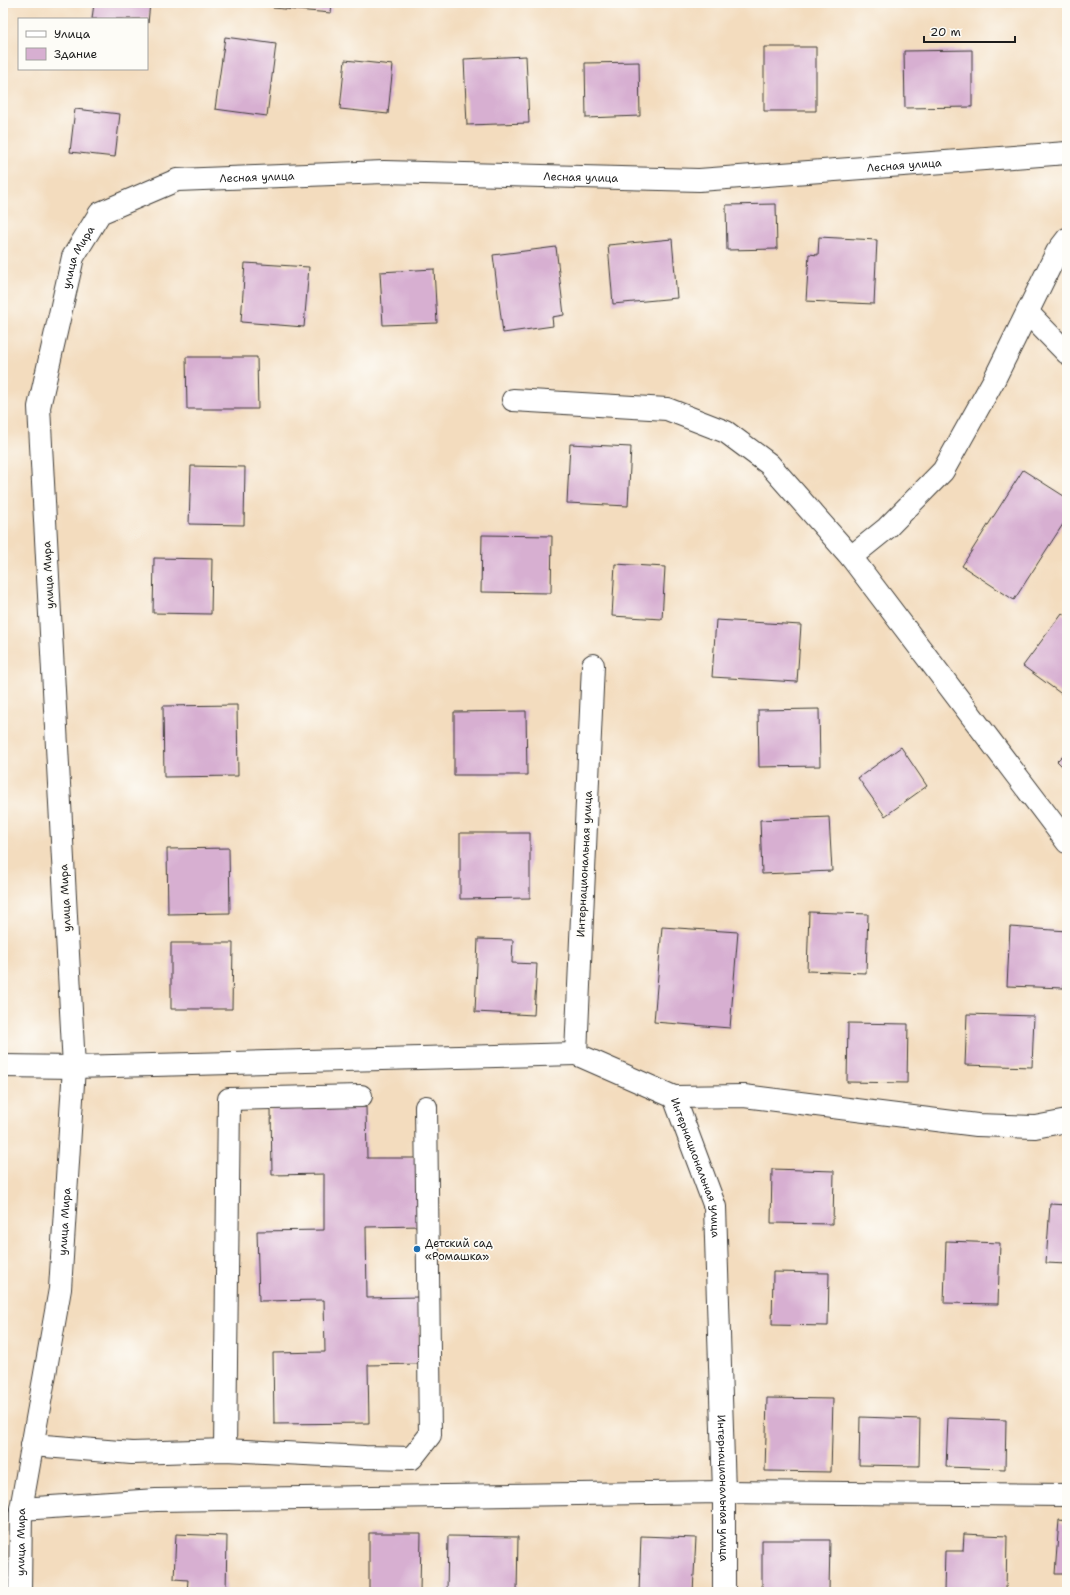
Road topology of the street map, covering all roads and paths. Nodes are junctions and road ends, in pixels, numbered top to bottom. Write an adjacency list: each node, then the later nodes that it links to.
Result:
1 (1067, 153): 2 (street, Лесная улица)
2 (100, 213): 12 (street, улица Мира)
3 (1067, 239): 4 (street)
4 (1028, 313): 5 (street); 7 (street)
5 (1067, 353)
6 (513, 400): 7 (street)
7 (850, 557): 9 (street)
8 (593, 665): 10 (street, Интернациональная улица)
9 (1067, 842)
10 (576, 1054): 12 (street); 14 (street, Интернациональная улица)
11 (3, 1066): 12 (street)
12 (74, 1067): 17 (street, улица Мира)
13 (361, 1096): 18 (street)
14 (674, 1097): 16 (street); 19 (street, Интернациональная улица)
15 (426, 1107): 18 (street)
16 (1067, 1121)
17 (32, 1445): 18 (street); 21 (street, улица Мира)
18 (225, 1450)
19 (724, 1492): 20 (street); 21 (street); 23 (street, Интернациональная улица)
20 (1067, 1494)
21 (21, 1509): 22 (street, улица Мира)
22 (20, 1592)
23 (724, 1592)

